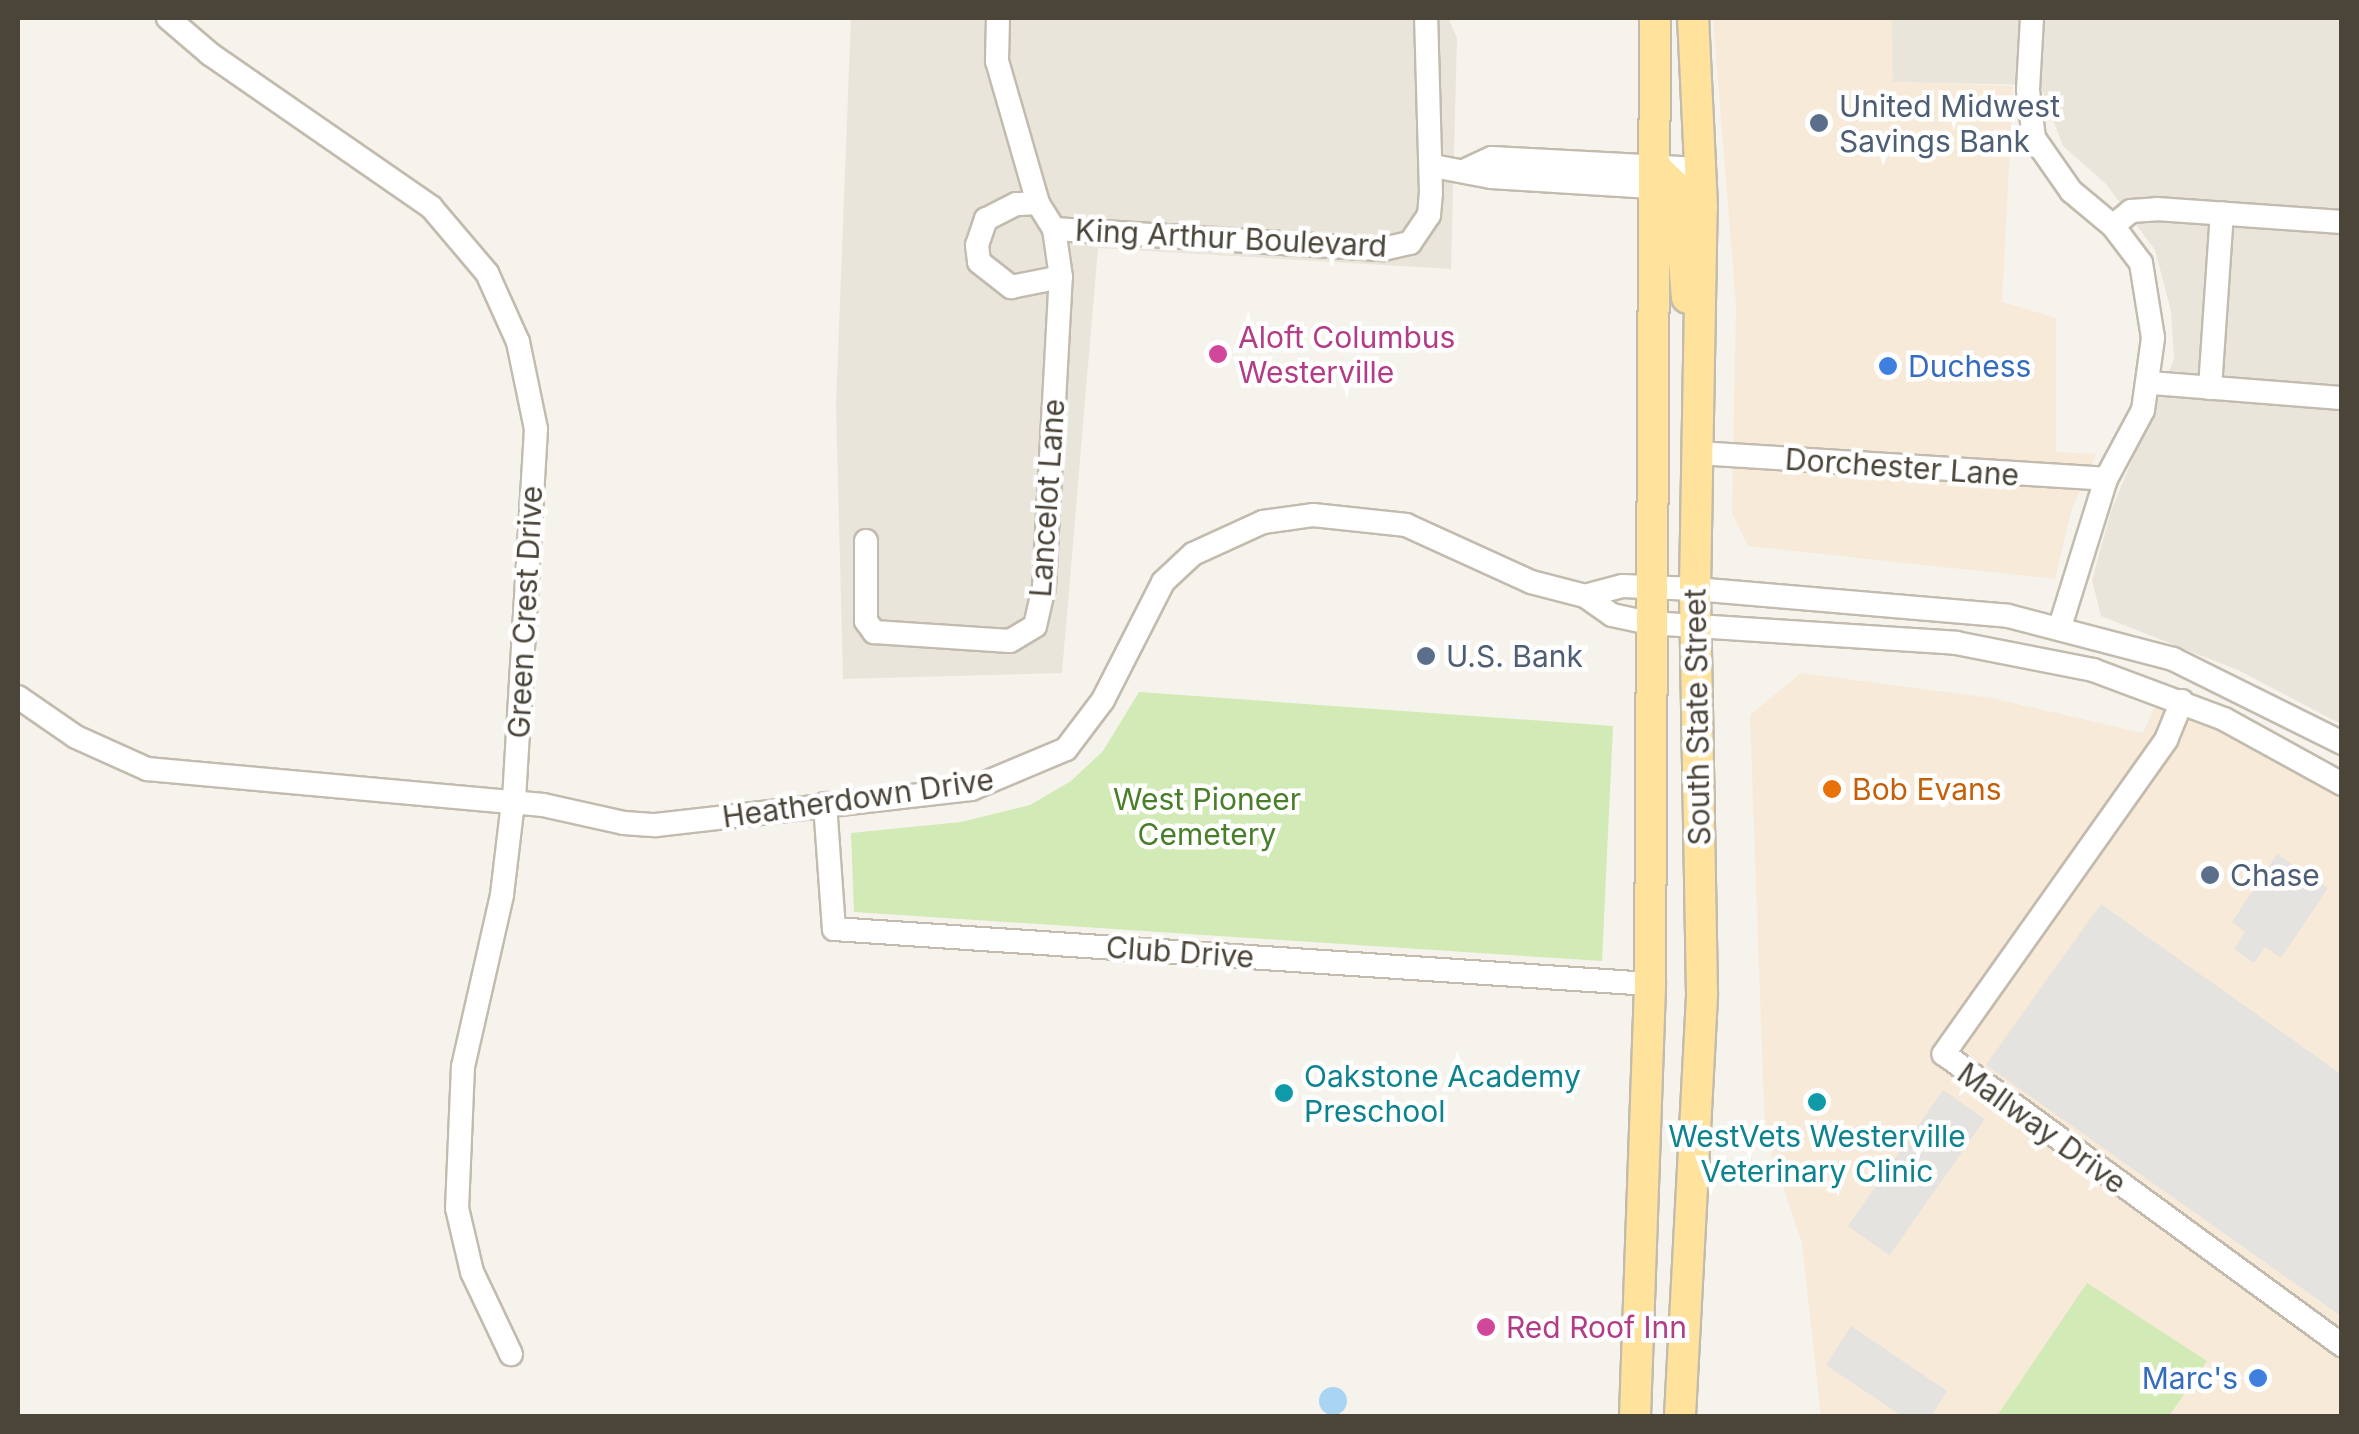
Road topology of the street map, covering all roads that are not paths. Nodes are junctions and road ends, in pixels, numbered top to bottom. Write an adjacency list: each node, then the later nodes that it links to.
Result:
1 (168, 18): 33 (street, Green Crest Drive)
2 (998, 18): 11 (street)
3 (1426, 18): 9 (street, King Arthur Boulevard)
4 (1655, 18): 10 (main road, South State Street)
5 (1668, 18): 8 (main road)
6 (1693, 18): 8 (main road, South State Street)
7 (2032, 18): 14 (street)
8 (1696, 82): 10 (main road, South State Street)
9 (1433, 166): 10 (street); 15 (street, King Arthur Boulevard)
10 (1678, 181): 20 (main road, South State Street); 23 (main road, South State Street)
11 (1038, 203): 15 (street); 16 (street)
12 (2222, 214): 13 (street); 14 (street); 18 (street)
13 (2342, 222)
14 (2114, 226): 17 (street)
15 (1054, 229): 16 (street, Lancelot Lane)
16 (1061, 277): 22 (street, Lancelot Lane)
17 (2151, 383): 18 (street); 21 (street)
18 (2210, 388): 19 (street)
19 (2342, 398)
20 (1697, 453): 21 (street, Dorchester Lane); 24 (main road, South State Street)
21 (2106, 479): 28 (street)
22 (866, 541)
23 (1650, 587): 24 (street, Heatherdown Drive); 25 (street, Heatherdown Drive); 26 (main road, South State Street)
24 (1696, 589): 27 (main road, South State Street); 28 (street, Heatherdown Drive)
25 (1585, 596): 26 (street, Heatherdown Drive); 34 (street, Heatherdown Drive)
26 (1649, 623): 27 (street, Heatherdown Drive); 35 (main road, South State Street)
27 (1696, 624): 30 (street, Heatherdown Drive); 39 (main road, South State Street)
28 (2060, 626): 31 (street, Heatherdown Drive)
29 (18, 697): 33 (street, Heatherdown Drive)
30 (2182, 701): 32 (street, Heatherdown Drive); 36 (street, Mallway Drive)
31 (2342, 743)
32 (2342, 784)
33 (512, 801): 34 (street, Heatherdown Drive); 37 (street, Green Crest Drive)
34 (825, 804): 35 (street, Club Drive)
35 (1650, 984): 38 (main road, South State Street)
36 (2342, 1345)
37 (512, 1354)
38 (1635, 1416)
39 (1680, 1416)

